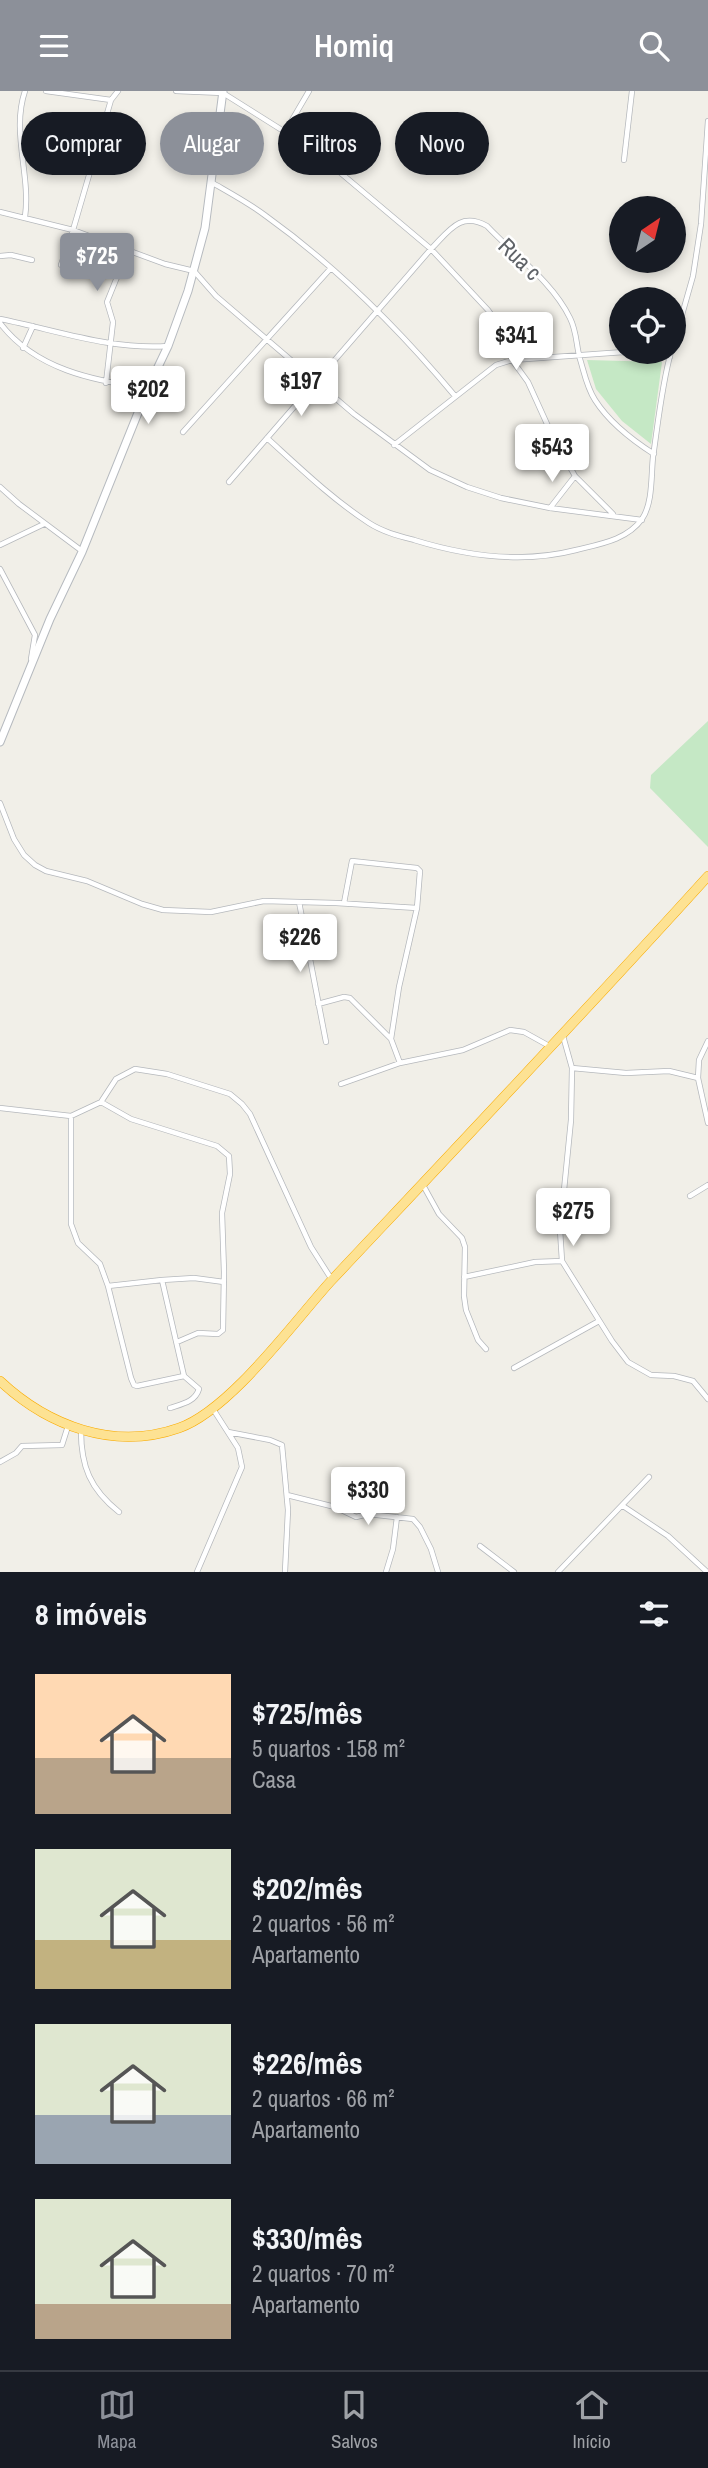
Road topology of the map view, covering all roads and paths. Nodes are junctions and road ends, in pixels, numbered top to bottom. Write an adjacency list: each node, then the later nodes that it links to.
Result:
1 (25, 91): 16 (street)
2 (46, 91): 8 (street)
3 (118, 91): 8 (street)
4 (176, 91): 7 (street)
5 (309, 91): 9 (street)
6 (632, 91): 12 (street)
7 (223, 92): 11 (street); 14 (street)
8 (111, 100): 17 (street)
9 (297, 112)
10 (708, 121): 25 (street)
11 (278, 127)
12 (624, 160)
13 (343, 175): 18 (street)
14 (211, 182): 23 (street); 24 (street)
15 (0, 212): 16 (street)
16 (25, 217): 17 (street)
17 (73, 230): 19 (street); 22 (street)
18 (431, 249): 26 (street); 34 (street, Rua c); 35 (street)
19 (128, 250): 24 (street); 30 (street)
20 (0, 256): 21 (street)
21 (32, 260)
22 (61, 265)
23 (331, 268): 26 (street); 29 (street)
24 (194, 271): 29 (street); 31 (street)
25 (686, 301)
26 (380, 311): 37 (street); 40 (street)
27 (0, 321): 28 (street); 32 (street)
28 (33, 325): 30 (street); 32 (street)
29 (268, 340): 37 (street); 41 (street)
30 (110, 344): 31 (street); 38 (street)
31 (168, 346): 39 (street)
32 (23, 348): 38 (street)
33 (609, 353): 34 (street)
34 (578, 354): 35 (street); 44 (street)
35 (512, 360): 40 (street); 45 (street)
36 (669, 364): 44 (street)
37 (316, 380): 42 (street); 43 (street)
38 (106, 383): 39 (street)
39 (148, 388): 53 (street)
40 (455, 396): 43 (street)
41 (183, 432)
42 (267, 438): 46 (street); 50 (street)
43 (394, 445): 48 (street)
44 (654, 454): 50 (street)
45 (575, 476): 48 (street); 49 (street)
46 (229, 482)
47 (0, 487): 51 (street)
48 (550, 508): 49 (street)
49 (614, 515): 50 (street)
50 (642, 520)
51 (44, 524): 52 (street); 53 (street)
52 (0, 545)
53 (82, 552): 55 (street)
54 (0, 569): 55 (street)
55 (29, 670): 56 (street)
56 (0, 741)
57 (0, 803): 59 (street)
58 (708, 876): 63 (highway)
59 (299, 902): 60 (street); 62 (street)
60 (344, 903): 61 (street); 61 (street)
61 (417, 908): 64 (street)
62 (318, 1004): 64 (street); 66 (street)
63 (563, 1035): 67 (highway); 69 (street)
64 (391, 1039): 68 (street)
65 (708, 1041): 70 (street)
66 (326, 1042)
67 (551, 1047): 68 (street); 76 (highway)
68 (400, 1063): 71 (street)
69 (572, 1067): 70 (street); 79 (street)
70 (698, 1078): 75 (street)
71 (341, 1084)
72 (100, 1102): 74 (street); 82 (street); 83 (street)
73 (0, 1108): 74 (street)
74 (71, 1116): 84 (street)
75 (708, 1123)
76 (423, 1185): 80 (street); 82 (highway)
77 (708, 1185): 78 (street)
78 (690, 1196)
79 (562, 1261): 80 (street); 85 (street)
80 (464, 1277): 87 (street)
81 (162, 1280): 83 (street); 84 (street); 86 (street)
82 (332, 1280): 93 (highway)
83 (224, 1282): 86 (street)
84 (108, 1286): 89 (street)
85 (599, 1321): 88 (street); 91 (street)
86 (177, 1342): 89 (street)
87 (486, 1349)
88 (514, 1368)
89 (184, 1376): 92 (street)
90 (0, 1381): 94 (highway)
91 (708, 1399)
92 (170, 1408)
93 (213, 1408): 95 (highway); 96 (street)
94 (68, 1426): 95 (highway); 97 (street)
95 (81, 1430): 101 (street)
96 (228, 1432): 99 (street); 104 (street)
97 (0, 1462)
98 (649, 1477): 100 (street)
99 (287, 1495): 102 (street); 105 (street)
100 (623, 1506): 109 (street); 110 (street)
101 (118, 1512)
102 (397, 1517): 106 (street); 107 (street)
103 (480, 1546): 108 (street)
104 (197, 1572)
105 (285, 1572)
106 (386, 1572)
107 (438, 1572)
108 (514, 1572)
109 (558, 1572)
110 (707, 1572)

